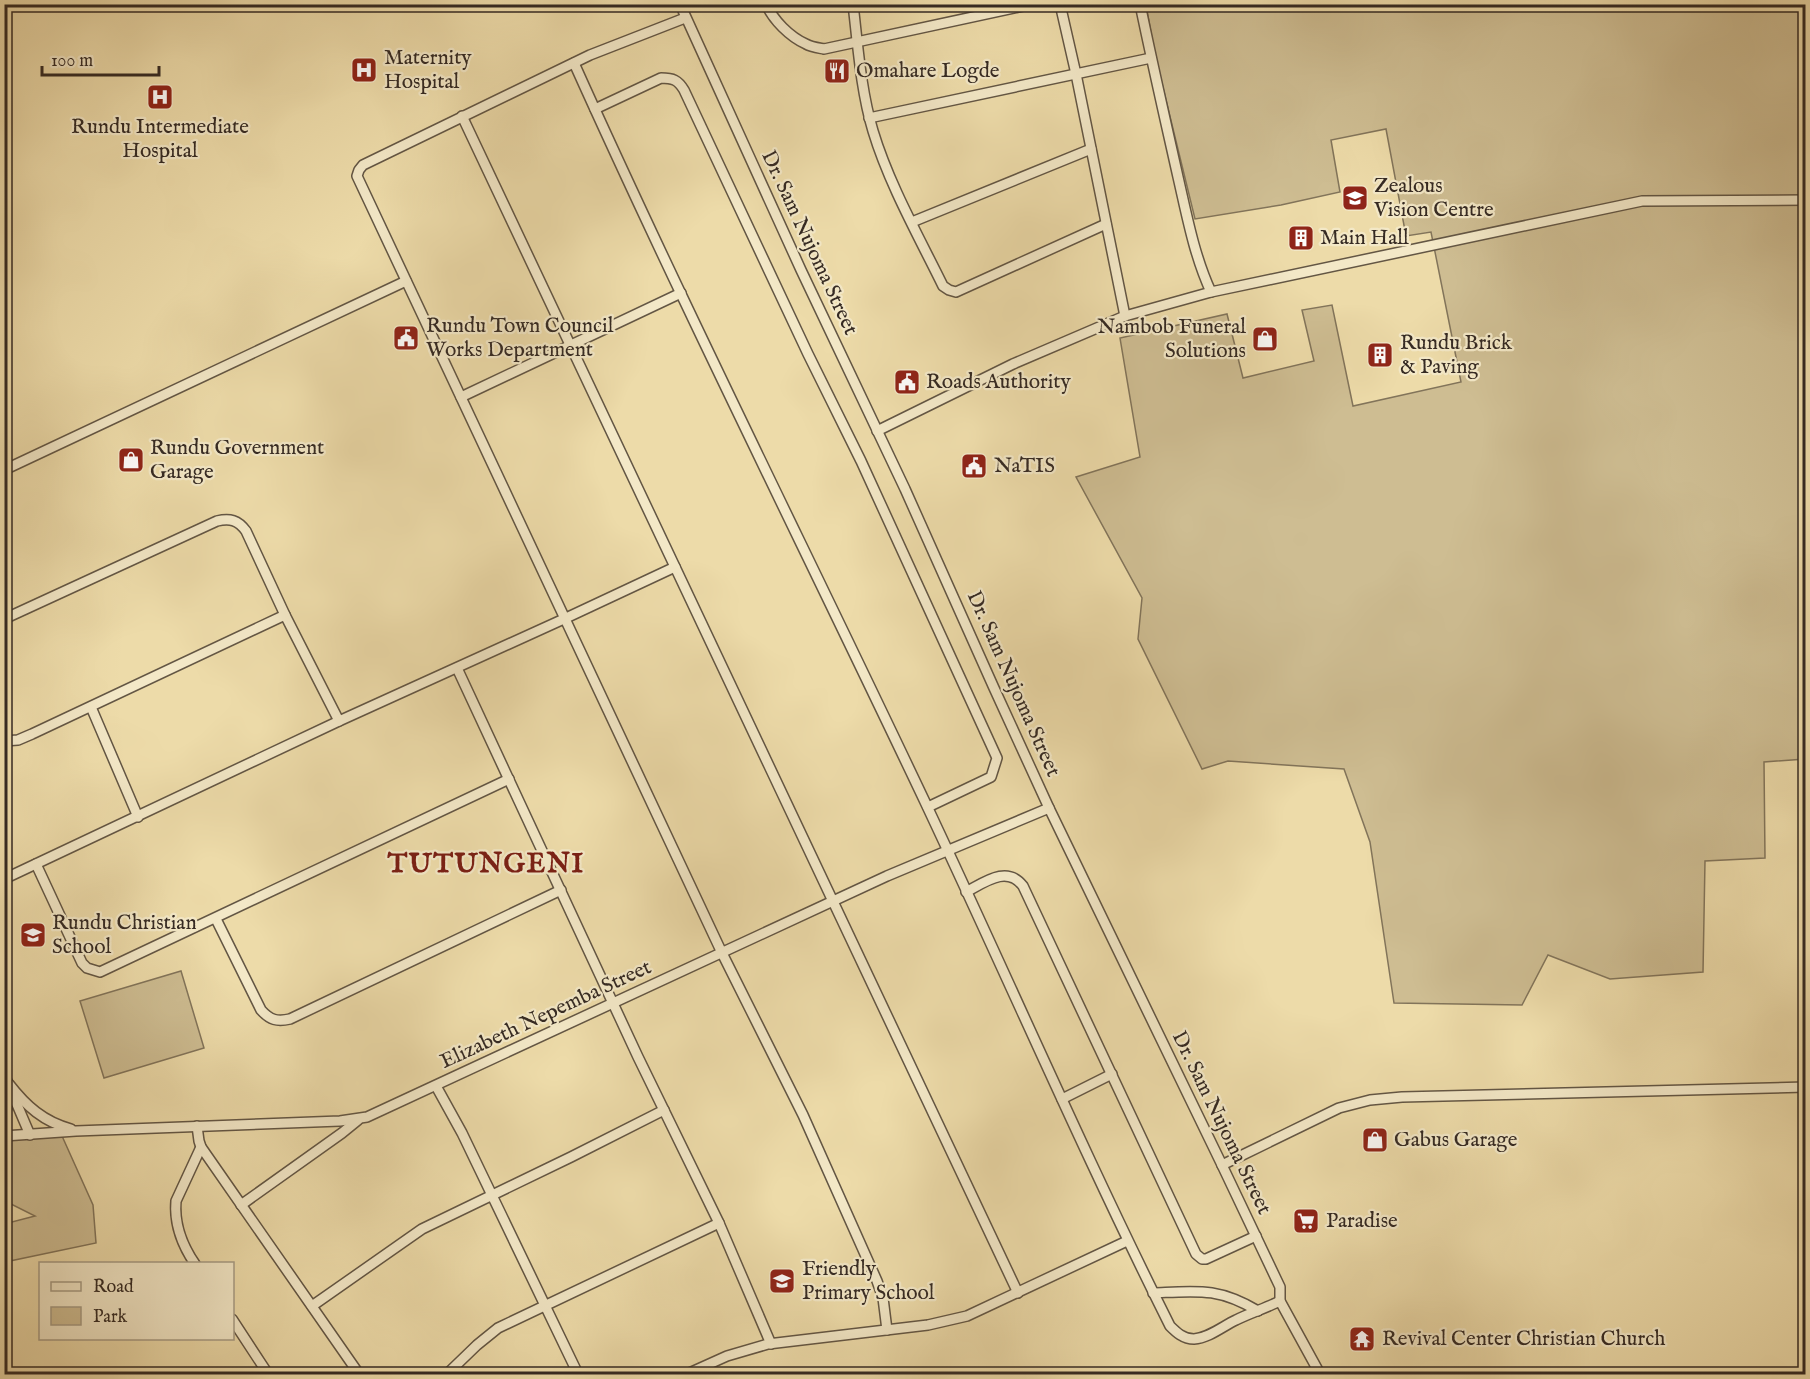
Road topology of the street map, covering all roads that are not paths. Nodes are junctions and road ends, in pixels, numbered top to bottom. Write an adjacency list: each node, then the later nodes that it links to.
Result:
1 (680, 4): 7 (street, Dr. Sam Nujoma Street)
2 (766, 4): 8 (street)
3 (853, 4): 8 (street)
4 (1033, 4): 8 (street)
5 (1060, 4): 11 (street)
6 (1140, 4): 9 (street)
7 (685, 18): 10 (street); 25 (street, Dr. Sam Nujoma Street)
8 (857, 42): 14 (street)
9 (1151, 58): 11 (street); 20 (street)
10 (574, 63): 12 (street); 13 (street)
11 (1076, 74): 14 (street); 15 (street)
12 (595, 109): 21 (street); 36 (street)
13 (462, 116): 19 (street); 23 (street)
14 (869, 118): 17 (street)
15 (1091, 149): 17 (street); 18 (street)
16 (1806, 200): 20 (street)
17 (912, 222): 18 (street)
18 (1106, 224): 22 (street)
19 (406, 280): 24 (street); 26 (street)
20 (1211, 292): 22 (street)
21 (681, 293): 23 (street); 36 (street)
22 (1125, 316): 25 (street)
23 (571, 346): 24 (street); 27 (street)
24 (461, 397): 29 (street)
25 (878, 431): 37 (street, Dr. Sam Nujoma Street)
26 (4, 470)
27 (675, 567): 29 (street); 44 (street)
28 (285, 615): 30 (street); 32 (street); 33 (street)
29 (566, 618): 31 (street); 46 (street)
30 (4, 619)
31 (457, 668): 33 (street); 35 (street)
32 (91, 707): 34 (street); 38 (street)
33 (339, 721): 38 (street)
34 (4, 741)
35 (509, 779): 42 (street); 45 (street)
36 (928, 807): 39 (street)
37 (1049, 808): 39 (street, Elizabeth Nepemba Street); 62 (street, Dr. Sam Nujoma Street)
38 (138, 817): 40 (street)
39 (947, 851): 43 (street); 44 (street, Elizabeth Nepemba Street)
40 (36, 864): 41 (street); 45 (street)
41 (4, 879)
42 (561, 890): 45 (street); 47 (street)
43 (966, 892): 49 (street); 53 (street)
44 (832, 901): 46 (street, Elizabeth Nepemba Street); 69 (street)
45 (216, 919)
46 (722, 953): 47 (street, Elizabeth Nepemba Street); 76 (street)
47 (614, 1003): 51 (street, Elizabeth Nepemba Street); 54 (street)
48 (4, 1074): 50 (street)
49 (1112, 1074): 53 (street); 66 (street)
50 (9, 1084): 55 (street); 58 (street); 59 (street)
51 (436, 1086): 56 (street, Elizabeth Nepemba Street); 63 (street)
52 (1806, 1087): 62 (street)
53 (1062, 1099): 67 (street)
54 (664, 1110): 63 (street); 65 (street)
55 (4, 1117)
56 (359, 1119): 57 (street, Elizabeth Nepemba Street); 64 (street)
57 (197, 1126): 58 (street, Elizabeth Nepemba Street); 61 (street)
58 (76, 1131): 59 (street, Elizabeth Nepemba Street)
59 (30, 1135): 60 (street, Elizabeth Nepemba Street)
60 (4, 1136)
61 (201, 1147): 64 (street); 68 (street)
62 (1222, 1165): 66 (street, Dr. Sam Nujoma Street)
63 (492, 1195): 72 (street); 73 (street)
64 (242, 1204): 73 (street)
65 (719, 1223): 72 (street); 77 (street)
66 (1256, 1236): 71 (street, Dr. Sam Nujoma Street)
67 (1127, 1241): 69 (street); 70 (street)
68 (194, 1262)
69 (1018, 1293): 76 (street)
70 (1153, 1293): 74 (street); 74 (street)
71 (1280, 1301): 74 (street); 83 (street, Dr. Sam Nujoma Street)
72 (545, 1305): 80 (street); 81 (street)
73 (312, 1306): 79 (street)
74 (1258, 1311)
75 (234, 1322): 78 (street)
76 (886, 1330): 77 (street)
77 (771, 1344): 82 (street)
78 (268, 1374)
79 (359, 1374)
80 (447, 1374)
81 (578, 1374)
82 (687, 1374)
83 (1320, 1374)

